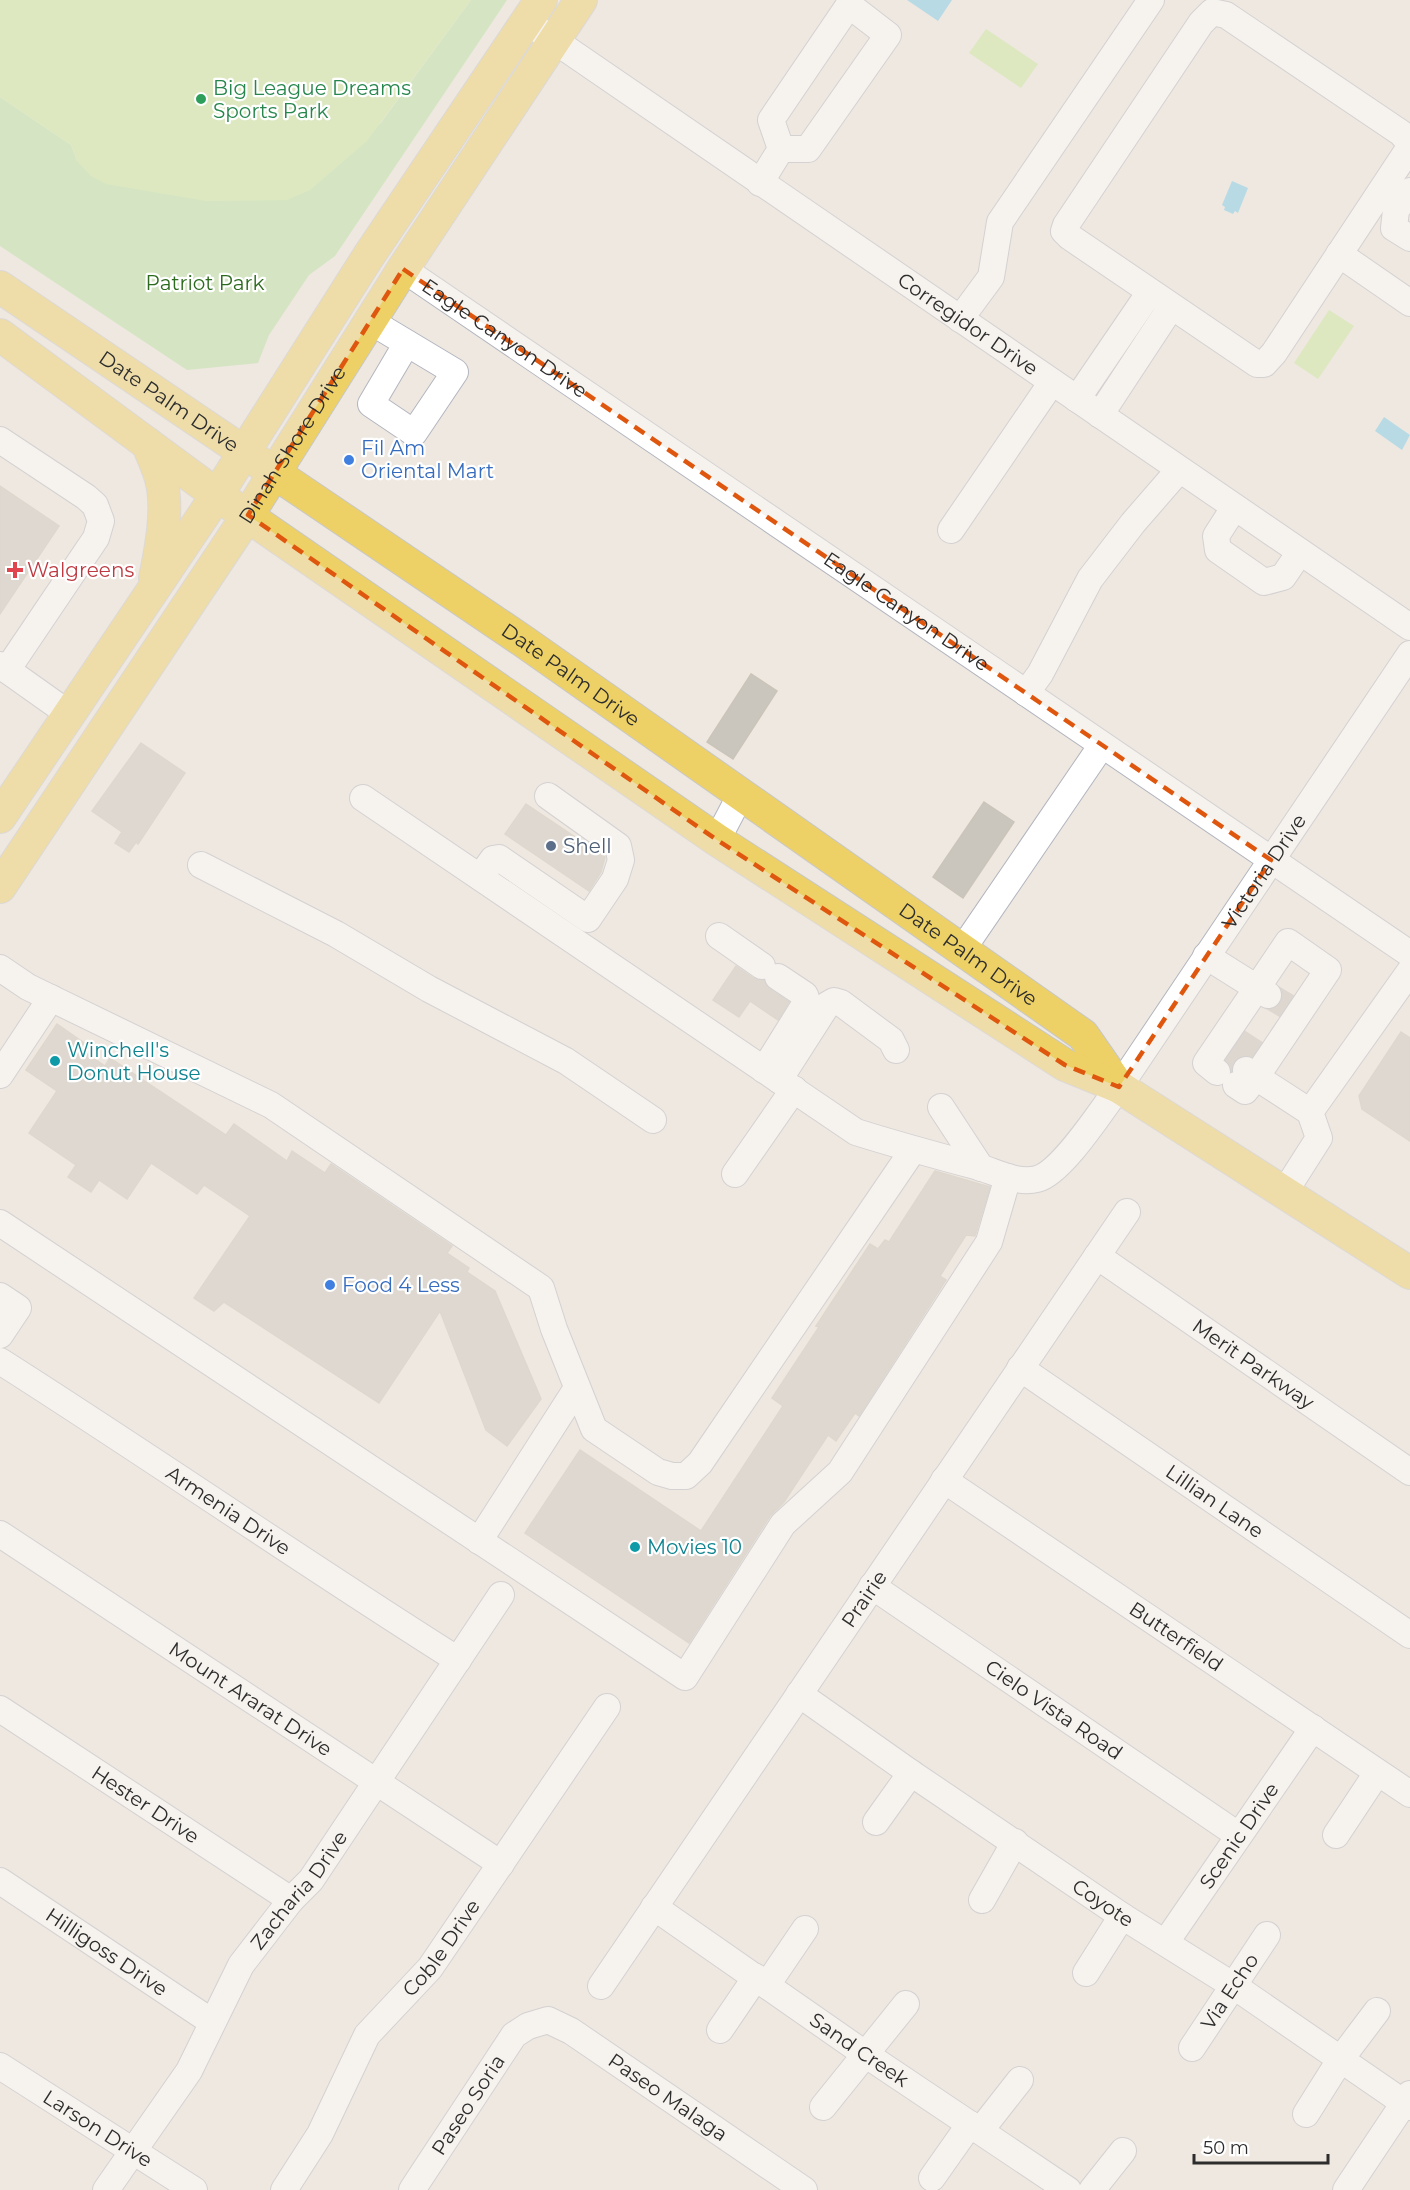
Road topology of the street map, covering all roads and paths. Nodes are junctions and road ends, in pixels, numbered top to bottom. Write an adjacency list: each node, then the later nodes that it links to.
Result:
1 (581, 0): 4 (main road, Dinah Shore Drive)
2 (1151, 0): 17 (street)
3 (534, 10): 4 (street, Corregidor Drive); 28 (main road, Dinah Shore Drive)
4 (554, 41): 6 (street, Corregidor Drive); 10 (main road, Dinah Shore Drive)
5 (781, 149): 5 (street); 6 (street)
6 (760, 183): 17 (street, Corregidor Drive)
7 (1410, 191): 8 (street)
8 (1410, 238)
9 (1340, 254): 12 (street); 13 (street); 14 (street)
10 (403, 269): 18 (main road, Dinah Shore Drive); 40 (street, Eagle Canyon Drive)
11 (0, 287): 15 (main road, Date Palm Drive)
12 (1150, 292): 14 (street); 21 (street)
13 (1410, 303)
14 (1171, 307): 22 (street)
15 (32, 309): 16 (main road); 28 (main road, Date Palm Drive)
16 (0, 312)
17 (960, 319): 23 (street, Corregidor Drive)
18 (370, 321): 20 (street); 30 (main road, Dinah Shore Drive)
19 (0, 335): 27 (main road, Date Palm Drive)
20 (407, 343)
21 (1115, 343): 22 (street); 24 (street)
22 (1137, 358): 25 (street)
23 (1052, 382): 24 (street, Corregidor Drive); 34 (street)
24 (1077, 399): 25 (street, Corregidor Drive)
25 (1100, 415): 29 (street, Corregidor Drive)
26 (0, 440): 39 (street)
27 (148, 444): 31 (main road, Date Palm Drive); 36 (main road)
28 (244, 452): 30 (main road, Date Palm Drive); 31 (main road, Dinah Shore Drive)
29 (1179, 470): 32 (street, Corregidor Drive); 40 (street)
30 (275, 473): 33 (main road, Dinah Shore Drive); 43 (main road, Date Palm Drive)
31 (217, 495): 33 (main road, Date Palm Drive); 36 (main road, Dinah Shore Drive)
32 (1234, 508): 35 (street, Corregidor Drive); 35 (street)
33 (248, 515): 47 (main road, Dinah Shore Drive); 48 (main road, Date Palm Drive)
34 (951, 530)
35 (1300, 552): 37 (street, Corregidor Drive)
36 (153, 589): 41 (main road, Dinah Shore Drive)
37 (1410, 627)
38 (1410, 654): 49 (street, Victoria Drive)
39 (3, 668): 41 (street)
40 (1026, 693): 42 (street, Eagle Canyon Drive)
41 (69, 714): 46 (main road, Dinah Shore Drive); 47 (main road)
42 (1102, 745): 49 (street, Eagle Canyon Drive); 56 (street)
43 (741, 794): 48 (street); 56 (main road, Date Palm Drive)
44 (548, 796): 53 (street)
45 (363, 798): 51 (street, Victoria Drive)
46 (0, 817)
47 (33, 839): 52 (main road, Dinah Shore Drive)
48 (717, 840): 65 (main road, Date Palm Drive)
49 (1271, 860): 57 (street, Eagle Canyon Drive); 58 (street, Victoria Drive)
50 (201, 865): 68 (street)
51 (480, 877): 53 (street); 54 (street, Victoria Drive)
52 (0, 887)
53 (565, 903): 54 (street)
54 (550, 925): 64 (street, Victoria Drive)
55 (719, 936): 64 (street)
56 (962, 950): 65 (main road, Date Palm Drive)
57 (1410, 954)
58 (1206, 956): 65 (street, Victoria Drive); 67 (street)
59 (0, 968): 61 (street)
60 (1410, 970): 67 (street)
61 (51, 998): 63 (street); 82 (street)
62 (896, 1050): 64 (street)
63 (0, 1075)
64 (779, 1080): 69 (street, Victoria Drive); 71 (street)
65 (1119, 1087): 72 (street, Victoria Drive); 73 (main road, Date Palm Drive)
66 (941, 1107): 70 (street)
67 (1310, 1112): 73 (street)
68 (653, 1120)
69 (913, 1150): 70 (street, Victoria Drive); 82 (street)
70 (981, 1168): 72 (street, Victoria Drive)
71 (735, 1174)
72 (1008, 1177): 86 (street)
73 (1284, 1193): 77 (main road, Date Palm Drive)
74 (1127, 1212): 76 (street, Prairie)
75 (0, 1223): 86 (street)
76 (1097, 1256): 81 (street, Prairie); 83 (street, Merit Parkway)
77 (1410, 1273)
78 (9, 1302): 79 (street)
79 (0, 1335)
80 (0, 1362): 90 (street, Armenia Drive)
81 (1020, 1368): 84 (street, Prairie); 89 (street, Lillian Lane)
82 (577, 1388): 86 (street)
83 (1410, 1472)
84 (944, 1480): 87 (street, Prairie); 94 (street, Butterfield)
85 (0, 1534): 97 (street, Mount Ararat Drive)
86 (479, 1541)
87 (872, 1586): 91 (street, Prairie); 100 (street, Cielo Vista Road)
88 (501, 1595): 90 (street, Zacharia Drive)
89 (1410, 1635)
90 (458, 1660): 97 (street, Zacharia Drive)
91 (799, 1694): 95 (street, Coyote); 107 (street, Prairie)
92 (607, 1707): 103 (street, Coble Drive)
93 (0, 1709): 105 (street, Hester Drive)
94 (1312, 1728): 96 (street, Butterfield); 100 (street, Scenic Drive)
95 (911, 1773): 99 (street); 102 (street, Coyote)
96 (1377, 1773): 98 (street, Butterfield); 101 (street)
97 (377, 1782): 103 (street, Mount Ararat Drive); 105 (street, Zacharia Drive)
98 (1410, 1794)
99 (876, 1822)
100 (1238, 1835): 111 (street, Scenic Drive)
101 (1336, 1835)
102 (1015, 1842): 106 (street); 108 (street, Coyote)
103 (501, 1864): 136 (street, Coble Drive)
104 (0, 1881): 118 (street, Hilligoss Drive)
105 (291, 1900): 118 (street, Zacharia Drive)
106 (982, 1900)
107 (654, 1907): 113 (street, Sand Creek); 114 (street, Prairie)
108 (1122, 1916): 111 (street, Coyote); 112 (street)
109 (805, 1929): 113 (street)
110 (1267, 1935): 115 (street, Via Echo)
111 (1166, 1942): 115 (street, Coyote)
112 (1086, 1973)
113 (761, 1981): 120 (street); 122 (street, Sand Creek)
114 (601, 1986)
115 (1234, 1986): 121 (street, Via Echo); 123 (street, Coyote)
116 (906, 2004): 122 (street)
117 (1377, 2011): 123 (street)
118 (212, 2022): 130 (street, Zacharia Drive)
119 (528, 2026): 133 (street, Paseo Soria); 137 (street, Paseo Malaga)
120 (720, 2030)
121 (1192, 2048)
122 (865, 2054): 127 (street); 129 (street, Sand Creek)
123 (1340, 2060): 126 (street, Coyote); 128 (street)
124 (1, 2068): 130 (street, Larson Drive)
125 (1020, 2080): 129 (street)
126 (1408, 2102): 140 (street)
127 (823, 2107)
128 (1306, 2114)
129 (975, 2128): 132 (street); 138 (street, Sand Creek)
130 (132, 2150): 134 (street, Zacharia Drive); 135 (street, Larson Drive)
131 (1123, 2151): 139 (street)
132 (932, 2178)
133 (414, 2189)
134 (106, 2190)
135 (194, 2190)
136 (284, 2190)
137 (804, 2190)
138 (1068, 2190)
139 (1092, 2190)
140 (1346, 2190)

